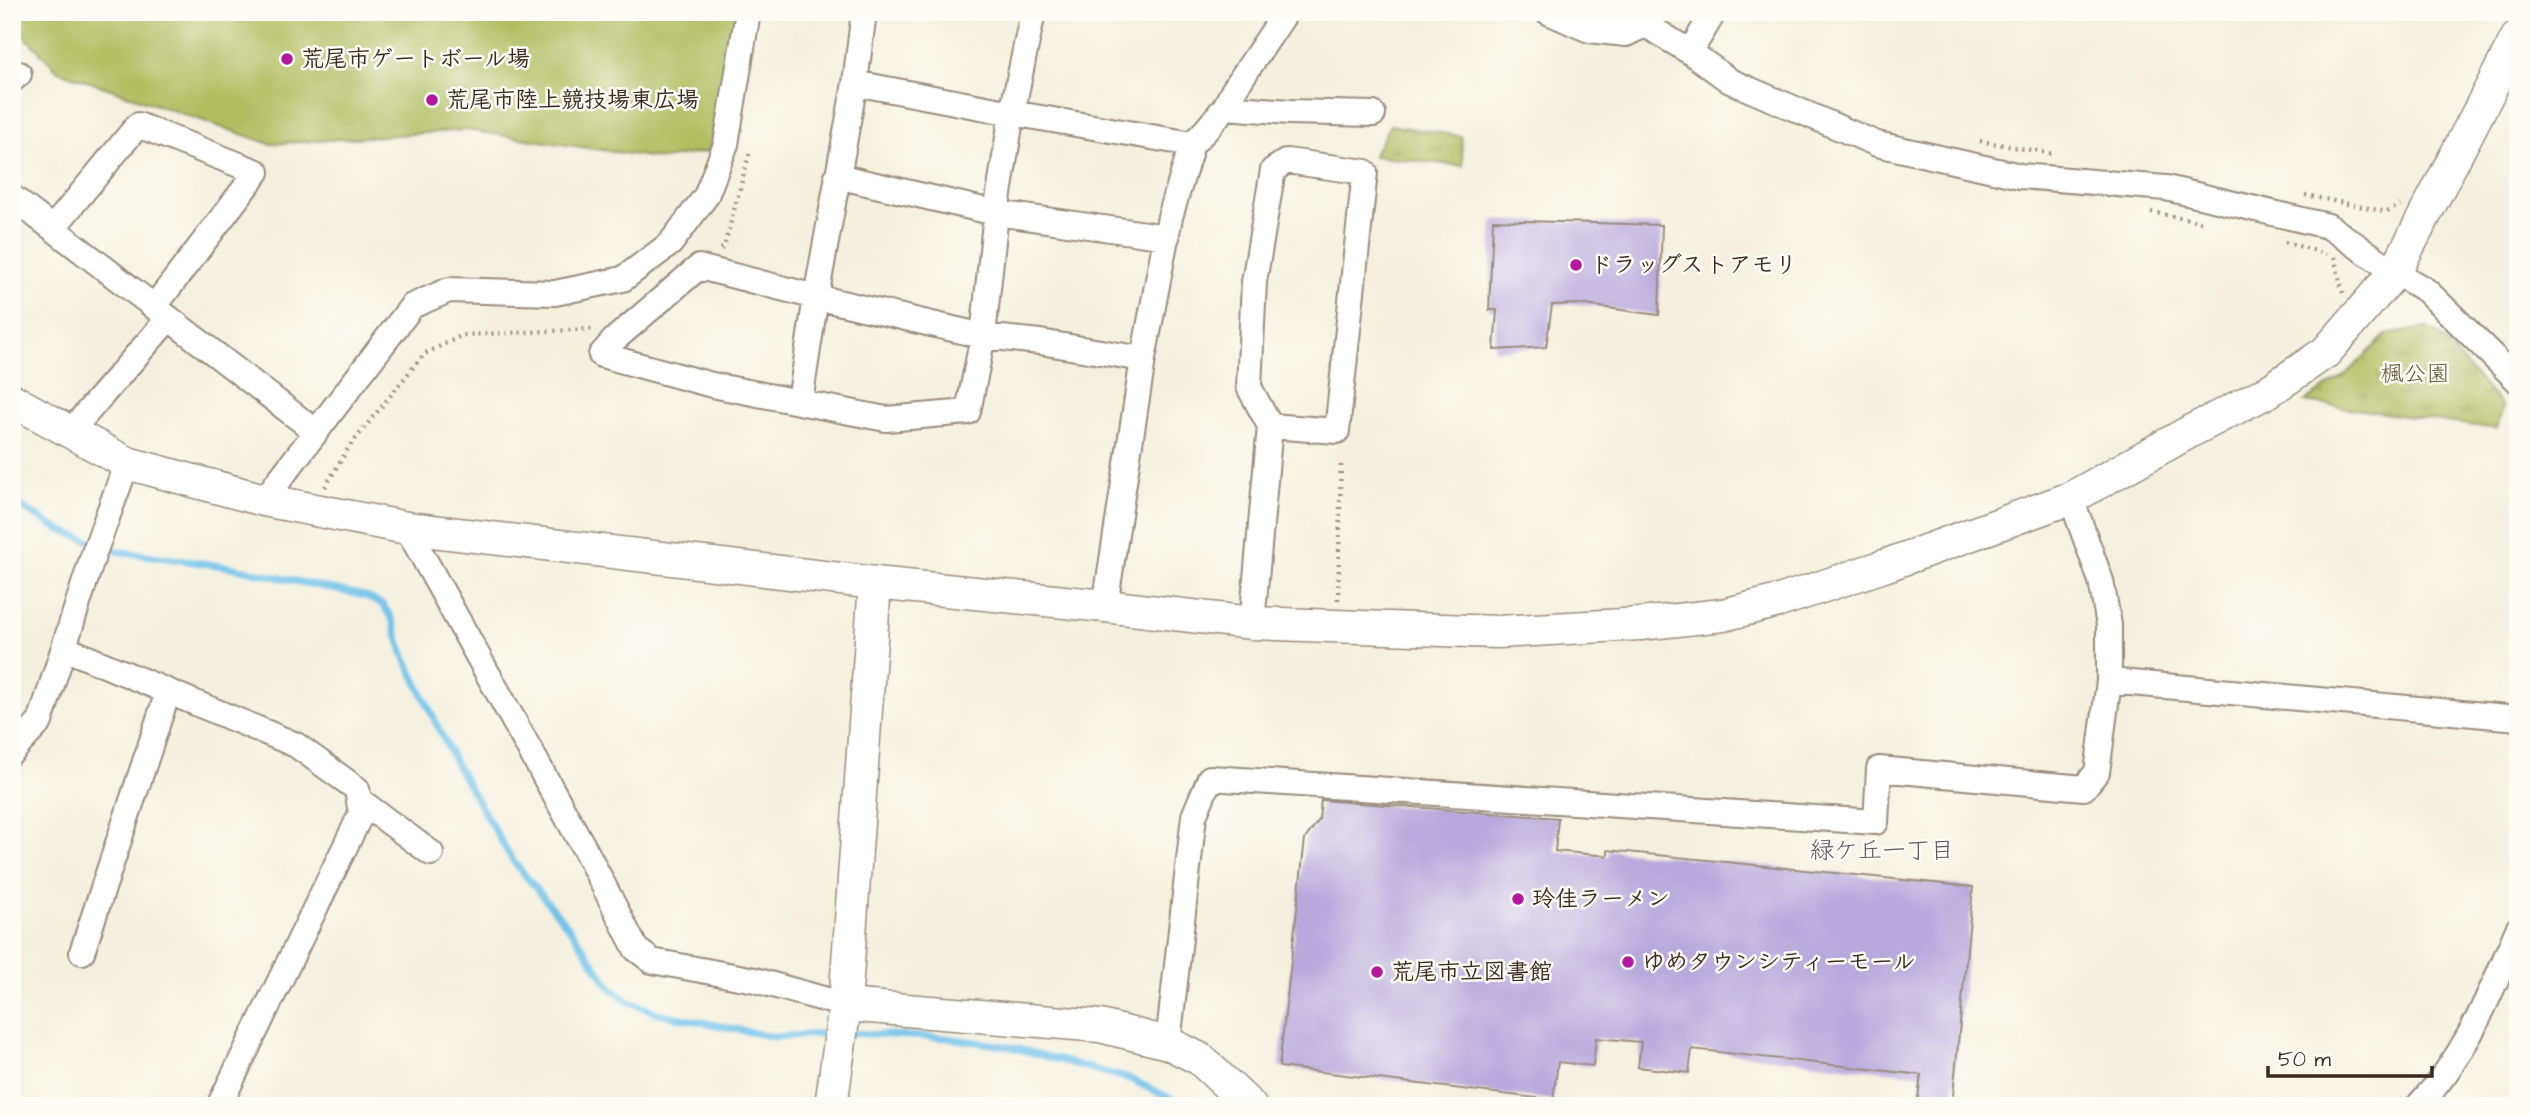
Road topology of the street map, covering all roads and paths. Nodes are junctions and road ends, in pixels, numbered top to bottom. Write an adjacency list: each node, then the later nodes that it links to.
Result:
1 (748, 12): 41 (street)
2 (864, 12): 11 (street)
3 (1033, 12): 13 (street)
4 (1286, 12): 12 (street)
5 (1518, 12): 7 (path)
6 (1713, 12): 10 (street)
7 (1539, 15): 8 (street)
8 (1635, 18): 10 (street)
9 (2518, 36): 30 (street)
10 (1690, 52): 30 (street)
11 (855, 83): 13 (street); 19 (street)
12 (1225, 107): 14 (street); 16 (street)
13 (1012, 113): 16 (street); 24 (street)
14 (1373, 114)
15 (1972, 140): 18 (path)
16 (1192, 144): 27 (street)
17 (751, 149): 29 (path)
18 (2055, 154)
19 (837, 176): 24 (street); 31 (street)
20 (2296, 193): 23 (path)
21 (12, 197): 26 (street)
22 (2150, 211): 25 (path)
23 (2387, 212)
24 (996, 213): 27 (street); 35 (street)
25 (2202, 222)
26 (53, 228): 33 (street); 33 (street)
27 (1167, 237): 36 (street)
28 (2281, 240): 32 (path)
29 (715, 253)
30 (2395, 272): 37 (street); 46 (street)
31 (816, 297): 35 (street); 39 (street); 39 (street)
32 (2345, 301)
33 (162, 312): 41 (street); 42 (street)
34 (598, 329): 45 (path)
35 (983, 336): 36 (street); 39 (street)
36 (1143, 359): 50 (street)
37 (2518, 381)
38 (12, 400): 42 (street)
39 (800, 401)
40 (1270, 426): 40 (street); 52 (street)
41 (315, 431): 47 (street)
42 (70, 432): 44 (street)
43 (1341, 461): 51 (path)
44 (127, 463): 47 (street); 53 (street)
45 (320, 497)
46 (2071, 498): 52 (street); 54 (street)
47 (264, 500): 48 (street)
48 (407, 528): 49 (street); 62 (street)
49 (875, 583): 50 (street); 62 (street)
50 (1105, 606): 52 (street)
51 (1338, 608)
52 (1252, 624)
53 (64, 648): 55 (street); 57 (street)
54 (2109, 681): 56 (street); 63 (street)
55 (168, 692): 58 (street); 61 (street)
56 (2518, 718)
57 (12, 752)
58 (359, 800): 59 (street); 65 (street)
59 (431, 853)
60 (2518, 929): 67 (street)
61 (82, 952)
62 (844, 1009): 63 (street); 64 (street)
63 (1168, 1043): 66 (street)
64 (832, 1101)
65 (219, 1106)
66 (1250, 1106)
67 (2418, 1106)

